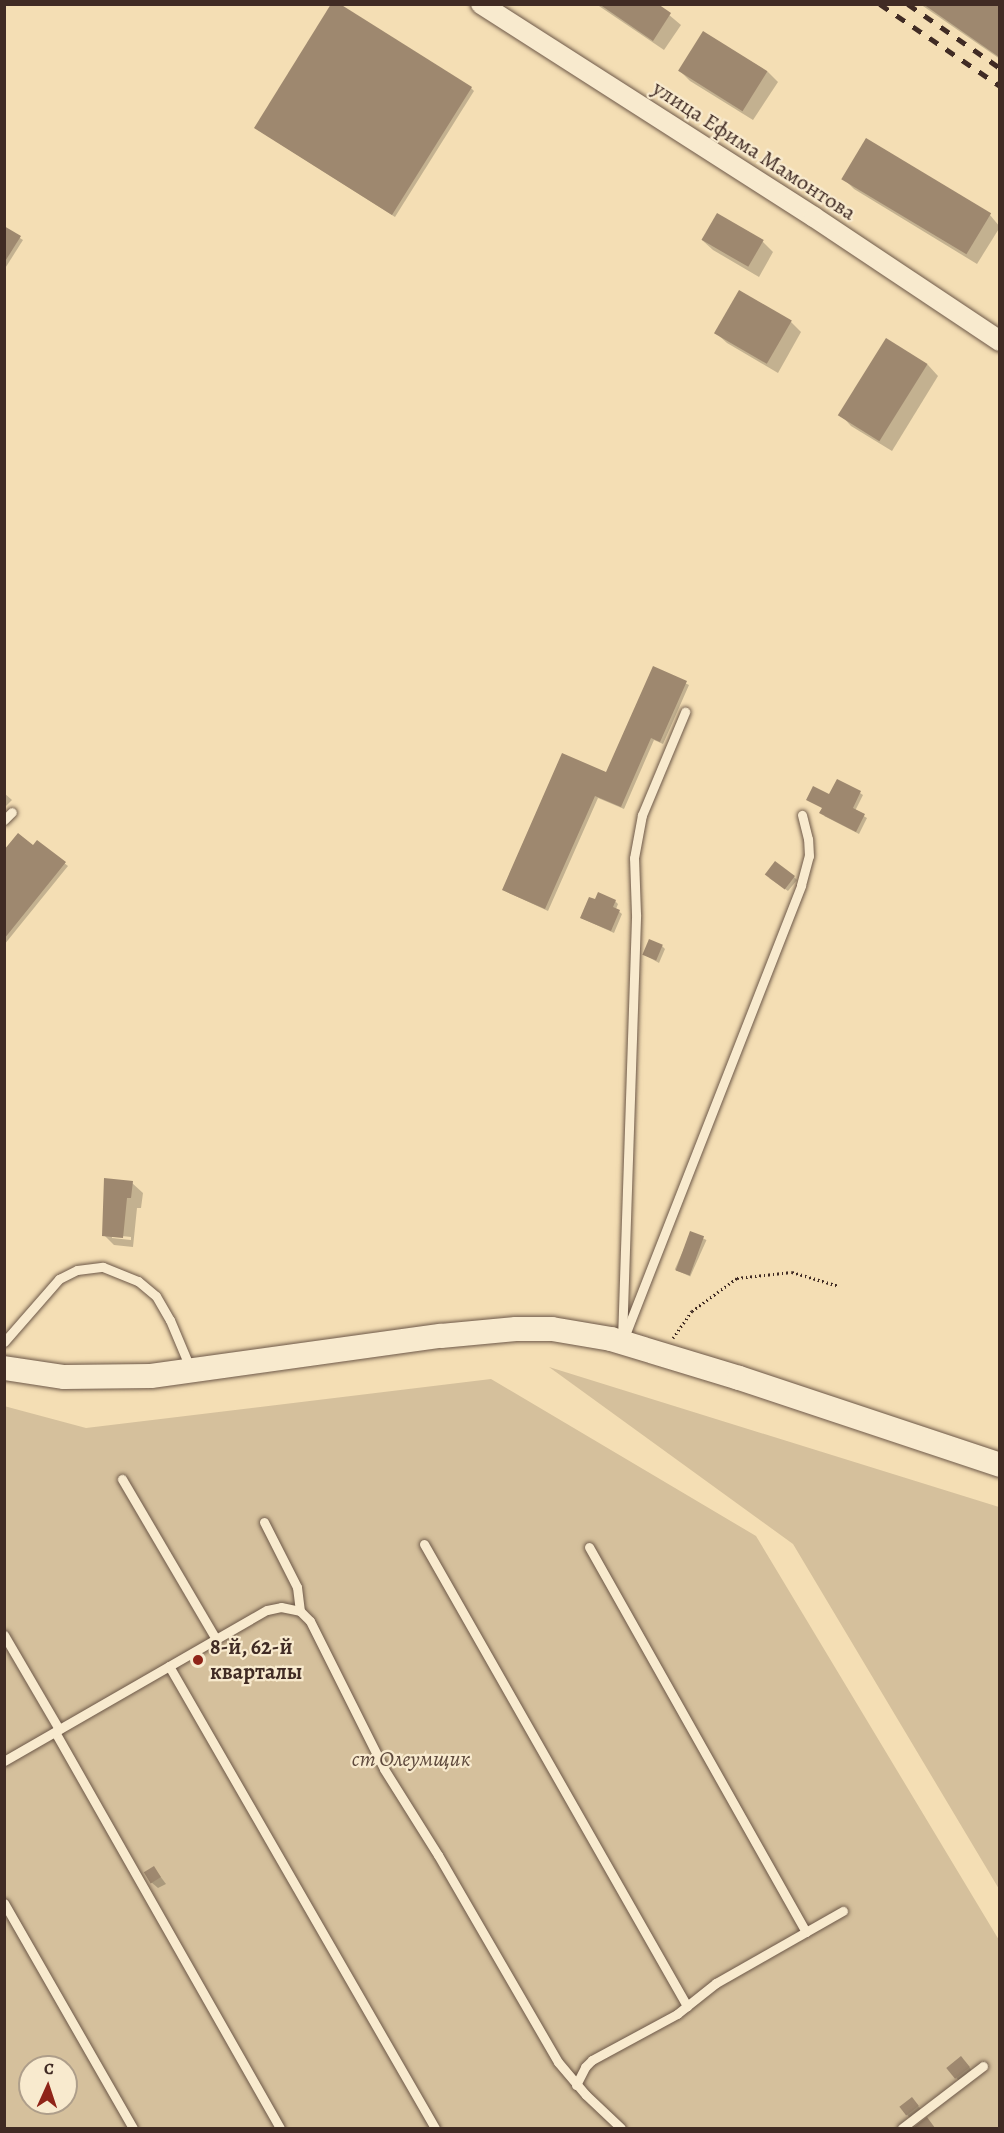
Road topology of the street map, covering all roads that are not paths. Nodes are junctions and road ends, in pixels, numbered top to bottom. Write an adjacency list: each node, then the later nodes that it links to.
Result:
1 (481, 4): 2 (street, улица Ефима Мамонтова)
2 (999, 341)
3 (685, 712): 8 (lane)
4 (12, 812): 6 (lane)
5 (802, 815): 8 (lane)
6 (4, 820)
7 (4, 1342): 10 (lane)
8 (622, 1342): 10 (street); 11 (street)
9 (4, 1368): 10 (street)
10 (191, 1371)
11 (999, 1465)
12 (122, 1479): 18 (lane)
13 (264, 1521): 16 (lane)
14 (424, 1544): 25 (lane)
15 (589, 1547): 24 (lane)
16 (300, 1611): 18 (lane); 27 (lane)
17 (4, 1635): 20 (lane)
18 (216, 1639): 19 (lane)
19 (169, 1666): 20 (lane); 30 (lane)
20 (57, 1730): 21 (lane); 29 (lane)
21 (4, 1761)
22 (4, 1903): 28 (lane)
23 (843, 1911): 24 (lane)
24 (806, 1932): 25 (lane)
25 (687, 2006): 27 (lane)
26 (983, 2066): 32 (lane)
27 (576, 2085): 31 (lane)
28 (133, 2128)
29 (280, 2128)
30 (435, 2128)
31 (621, 2128)
32 (902, 2128)

